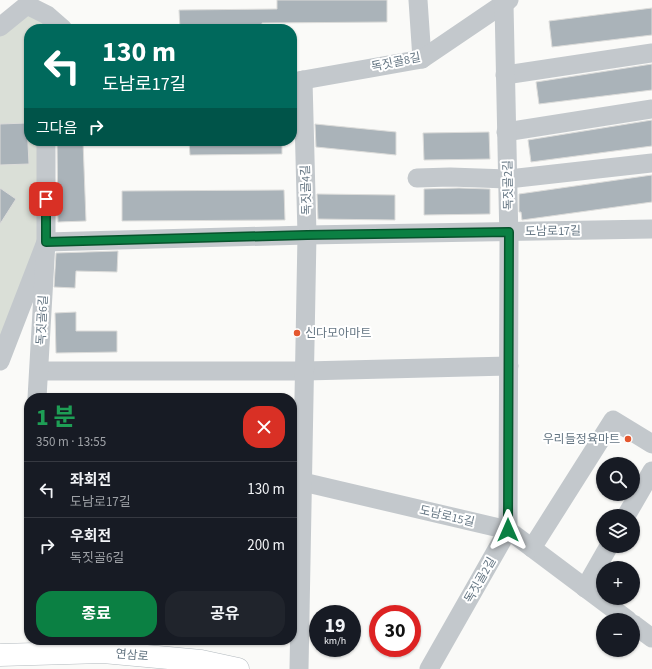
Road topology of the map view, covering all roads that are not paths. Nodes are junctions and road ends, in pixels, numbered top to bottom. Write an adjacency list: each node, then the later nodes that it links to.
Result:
1 (418, 0): 6 (street)
2 (506, 2): 6 (street, 독짓골8길); 7 (street, 독짓골2길)
3 (46, 22): 4 (street)
4 (0, 27)
5 (652, 53): 7 (street)
6 (422, 59): 8 (street, 독짓골8길)
7 (505, 75): 10 (street, 독짓골2길)
8 (297, 82): 17 (street, 독짓골4길)
9 (652, 108): 10 (street)
10 (506, 132): 14 (street, 독짓골2길)
11 (46, 146): 18 (street, 독짓골6길)
12 (652, 163): 14 (street)
13 (417, 178): 14 (street)
14 (508, 179): 16 (street, 독짓골2길)
15 (652, 228): 16 (street, 도남로17길)
16 (509, 232): 17 (street, 도남로17길); 20 (street, 독짓골2길)
17 (307, 235): 18 (street, 도남로17길); 22 (street, 독짓골4길)
18 (46, 242): 19 (street, 독짓골6길); 21 (street, 독짓골6길)
19 (0, 361)
20 (509, 366): 22 (street); 28 (street, 독짓골2길)
21 (39, 370): 22 (street); 23 (street, 독짓골6길)
22 (305, 371): 26 (street, 독짓골4길)
23 (37, 393)
24 (652, 444): 29 (street)
25 (652, 471): 27 (street)
26 (297, 482): 28 (street, 도남로15길); 38 (street, 독짓골4길)
27 (630, 509)
28 (508, 530): 29 (street, 도남로15길); 39 (street, 독짓골2길)
29 (532, 548): 31 (street, 도남로15길)
30 (605, 553): 31 (street)
31 (585, 588): 32 (street, 도남로15길)
32 (619, 613)
33 (640, 629): 34 (street)
34 (652, 638)
35 (43, 647): 36 (main road, 연삼로); 37 (main road, 연삼로)
36 (0, 655)
37 (238, 669)
38 (299, 669)
39 (429, 669)

